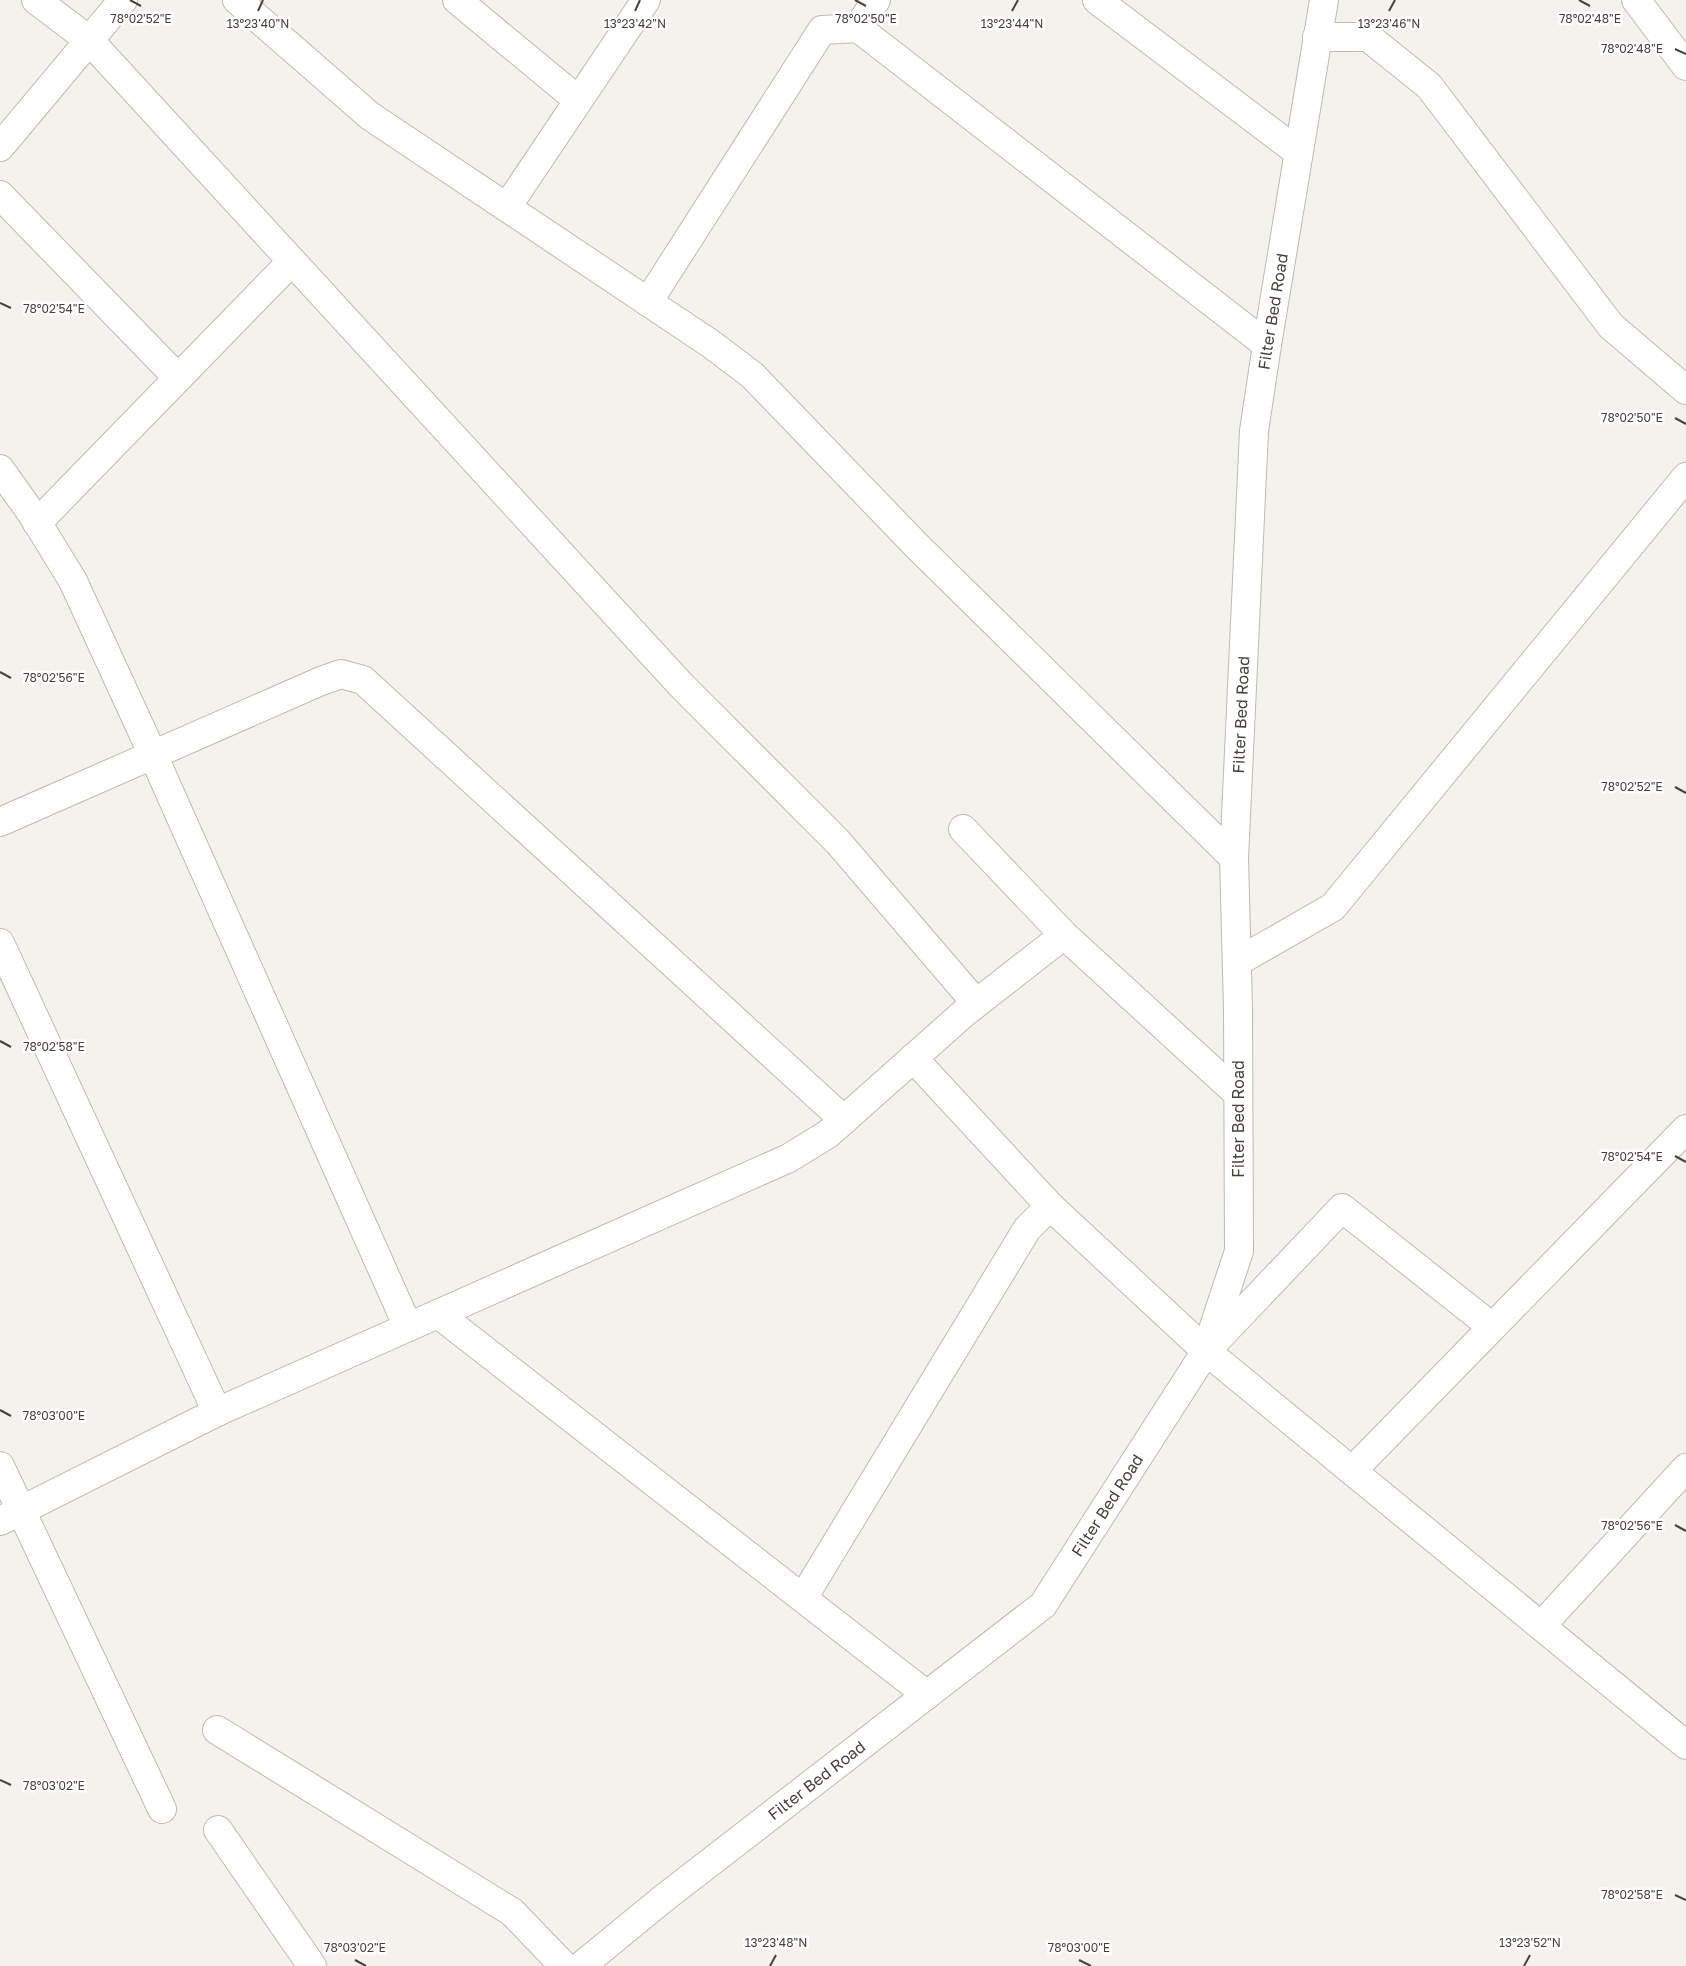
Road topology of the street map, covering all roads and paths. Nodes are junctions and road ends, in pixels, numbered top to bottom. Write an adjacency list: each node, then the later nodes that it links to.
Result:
1 (36, 0): 12 (street)
2 (123, 0): 12 (street)
3 (236, 0): 18 (street)
4 (457, 0): 14 (street)
5 (646, 0): 14 (street)
6 (876, 0): 10 (street)
7 (1097, 0): 16 (street)
8 (1324, 0): 11 (street, Filter Bed Road)
9 (1636, 0): 13 (street)
10 (858, 28): 20 (street); 21 (street)
11 (1317, 37): 16 (street, Filter Bed Road); 23 (street)
12 (89, 40): 15 (street); 19 (street)
13 (1686, 66)
14 (578, 100): 18 (street)
15 (0, 147)
16 (1298, 152): 21 (street, Filter Bed Road)
17 (0, 195): 22 (street)
18 (507, 207): 20 (street)
19 (292, 261): 22 (street); 34 (street)
20 (648, 302): 30 (street)
21 (1266, 344): 30 (street, Filter Bed Road)
22 (178, 378): 26 (street)
23 (1686, 390)
24 (0, 469): 26 (street)
25 (1686, 476): 33 (street)
26 (37, 523): 27 (street)
27 (153, 755): 28 (street); 37 (street); 41 (street)
28 (0, 822)
29 (963, 829): 31 (street)
30 (1234, 858): 33 (street, Filter Bed Road)
31 (1064, 935): 34 (street); 36 (street)
32 (0, 943): 44 (street)
33 (1237, 962): 36 (street, Filter Bed Road)
34 (976, 1003): 35 (street)
35 (913, 1058): 37 (street); 39 (street)
36 (1238, 1094): 43 (street, Filter Bed Road)
37 (844, 1120): 40 (street)
38 (1686, 1129): 42 (street)
39 (1050, 1206): 43 (street); 49 (street)
40 (438, 1314): 41 (street); 49 (street)
41 (408, 1327): 44 (street)
42 (1492, 1327): 43 (street); 47 (street)
43 (1206, 1351): 47 (street); 51 (street, Filter Bed Road)
44 (217, 1412): 48 (street)
45 (0, 1466): 48 (street)
46 (1686, 1468): 50 (street)
47 (1352, 1471): 50 (street)
48 (10, 1515): 54 (street)
49 (804, 1598): 51 (street)
50 (1540, 1626): 53 (street)
51 (927, 1694): 58 (street, Filter Bed Road)
52 (217, 1730): 57 (street)
53 (1686, 1745)
54 (162, 1809)
55 (218, 1830): 56 (street)
56 (312, 1966)
57 (564, 1966)
58 (581, 1966)

